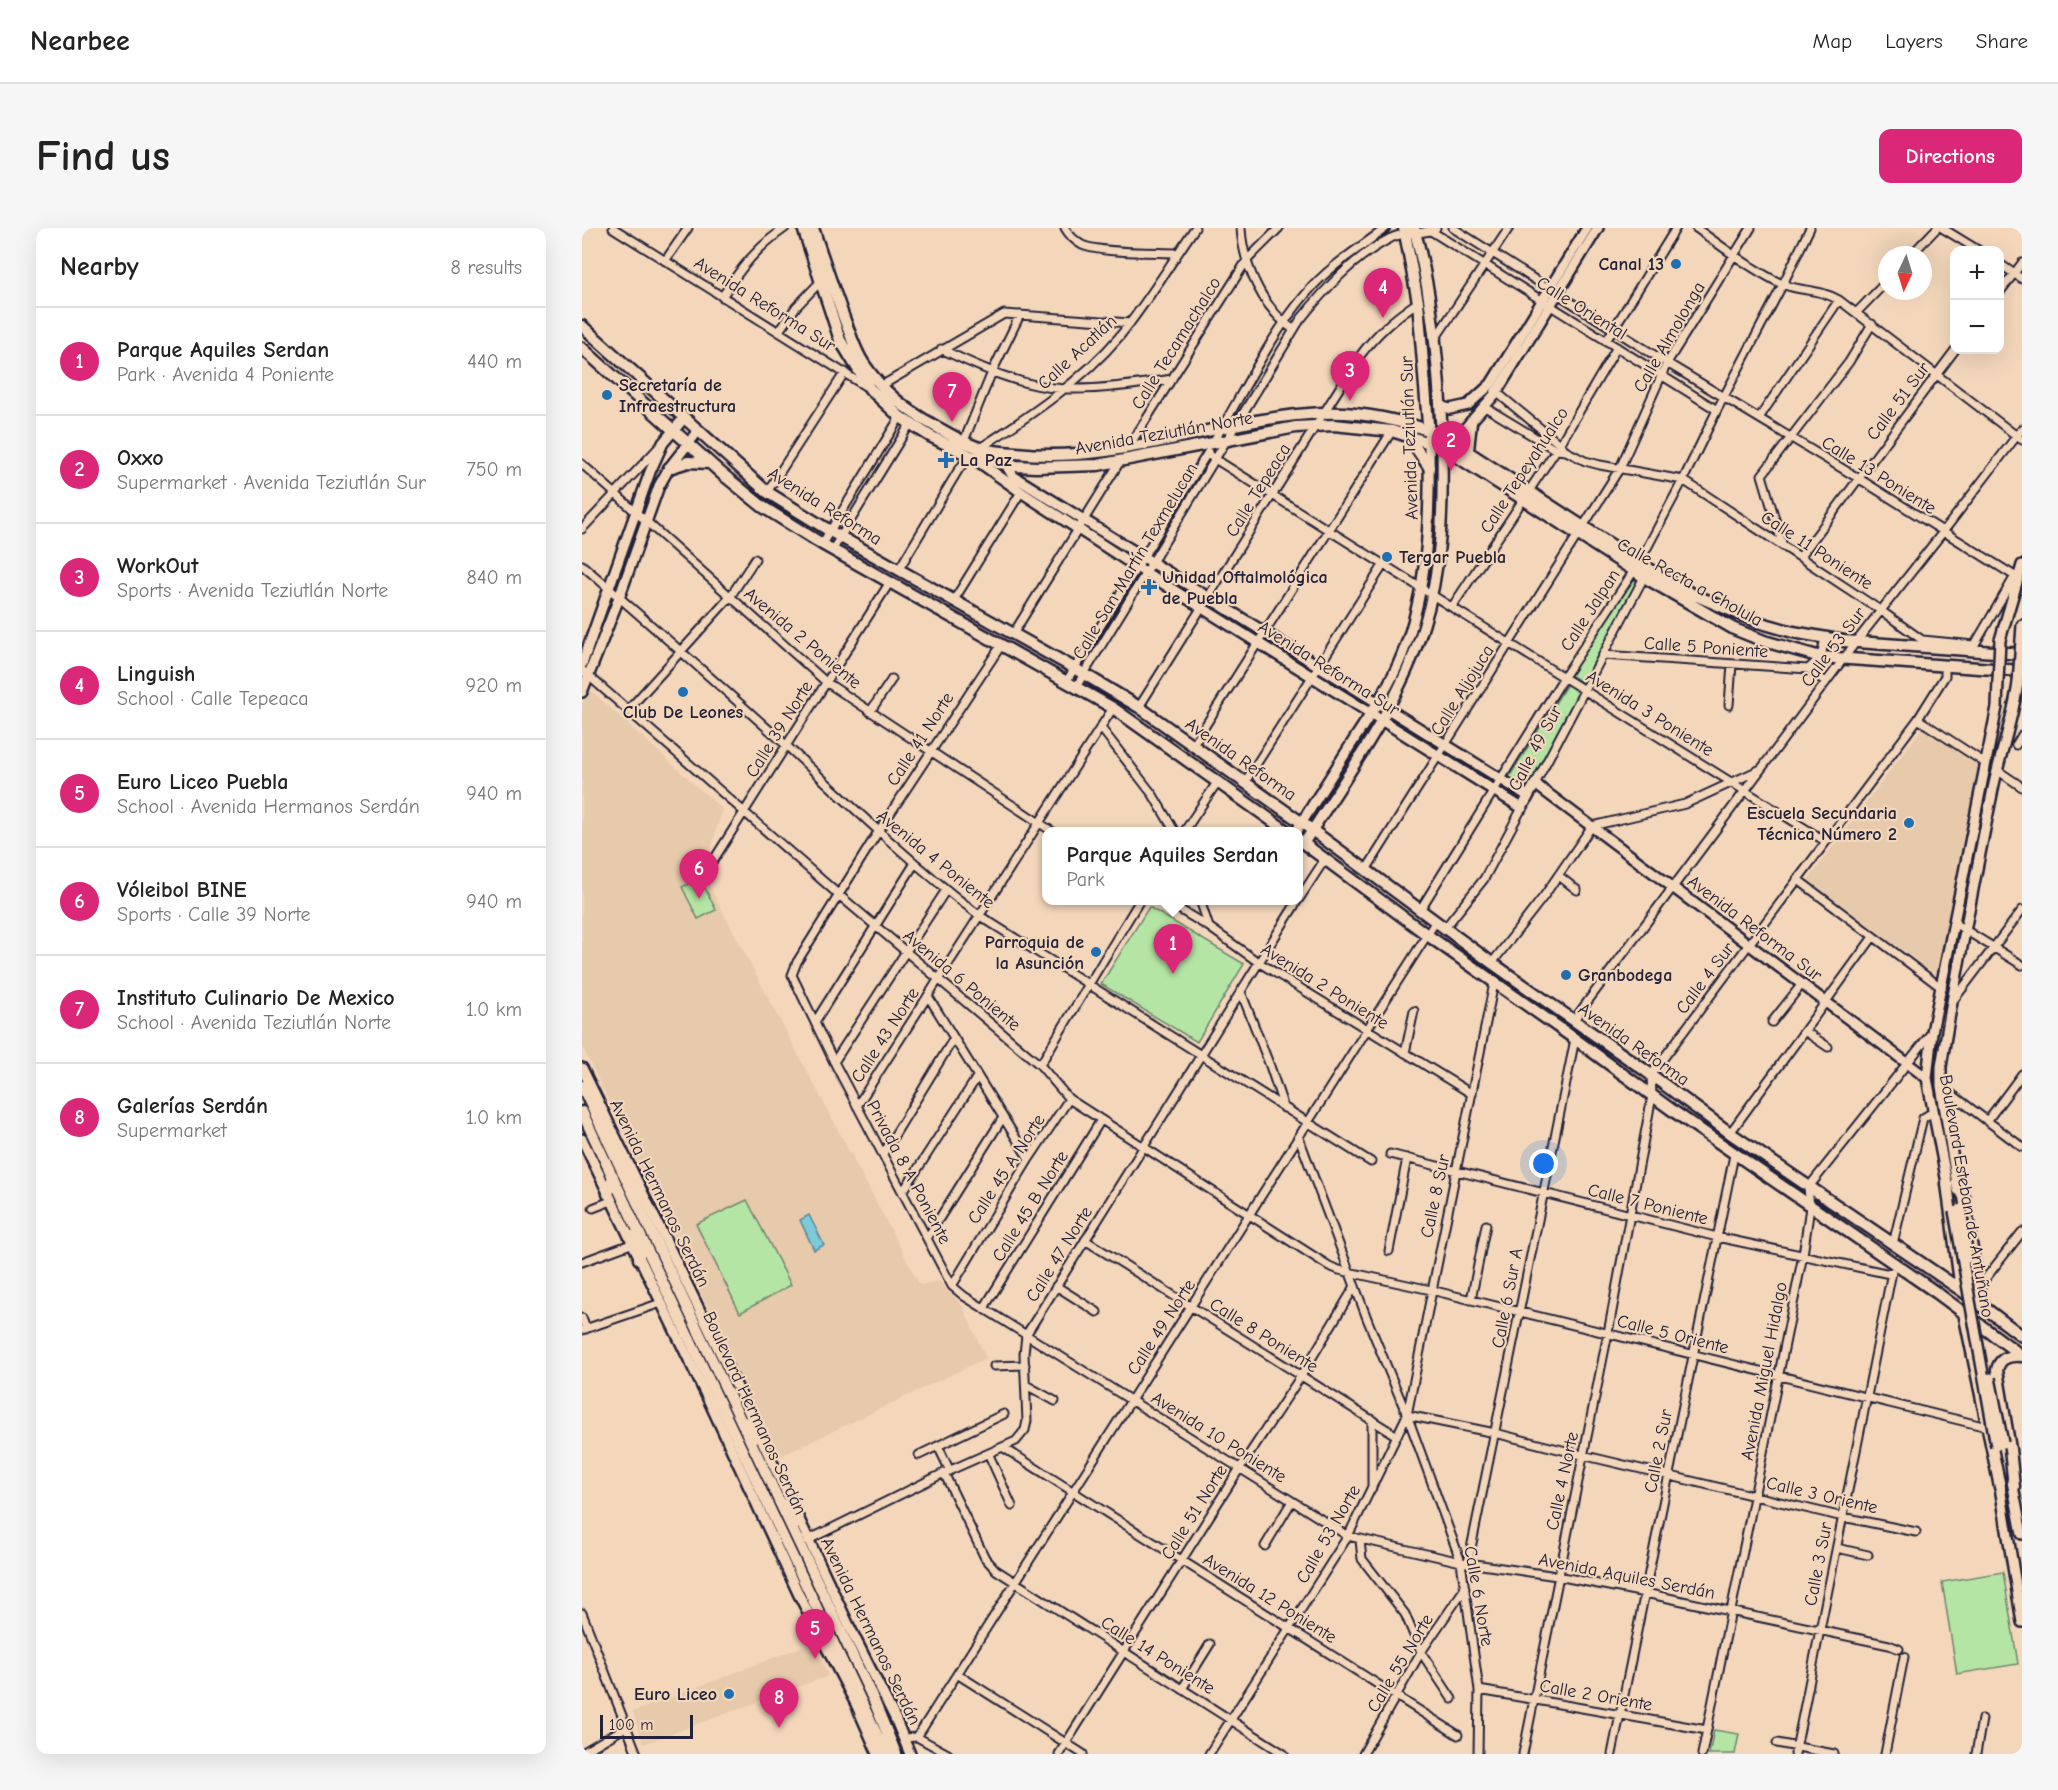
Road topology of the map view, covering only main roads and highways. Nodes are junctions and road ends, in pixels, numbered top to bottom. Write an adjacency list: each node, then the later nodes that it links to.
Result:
1 (803, 228): 6 (main road, Avenida Teziutlán Norte)
2 (813, 228): 6 (main road, Avenida Teziutlán Norte)
3 (1587, 228): 7 (main road)
4 (1598, 228): 7 (main road)
5 (1410, 230): 14 (main road, Avenida Teziutlán Sur); 15 (main road, Avenida Teziutlán Sur)
6 (824, 278): 13 (main road, Avenida Teziutlán Norte)
7 (1554, 291): 8 (main road)
8 (1546, 303): 14 (main road); 17 (main road)
9 (582, 326): 11 (main road, Avenida Reforma)
10 (582, 348): 12 (main road, Avenida Reforma)
11 (604, 348): 12 (main road); 16 (main road, Avenida Reforma)
12 (594, 359): 19 (main road, Avenida Reforma)
13 (875, 387): 18 (main road, Avenida Teziutlán Norte); 29 (main road, Avenida Teziutlán Norte)
14 (1440, 406): 23 (main road, Avenida Teziutlán Sur)
15 (1428, 411): 18 (main road); 20 (main road, Avenida Teziutlán Sur)
16 (684, 418): 19 (main road); 21 (main road, Avenida Reforma)
17 (1471, 422): 24 (main road); 28 (main road)
18 (1407, 423): 20 (main road, Avenida Teziutlán Norte)
19 (674, 430): 26 (main road, Avenida Reforma); 40 (main road)
20 (1429, 430): 23 (main road, Avenida Teziutlán Norte); 25 (main road, Avenida Teziutlán Sur)
21 (698, 431): 26 (main road); 52 (main road, Avenida Reforma)
22 (1407, 435): 25 (main road, Avenida Teziutlán Norte); 31 (main road, Avenida Teziutlán Norte); 32 (main road)
23 (1442, 435): 24 (main road, Calle Recta a Cholula); 27 (main road, Avenida Teziutlán Sur)
24 (1454, 441): 27 (main road); 28 (main road, Calle Recta a Cholula)
25 (1429, 442): 27 (main road, Avenida Teziutlán Norte); 32 (main road, Avenida Teziutlán Sur)
26 (689, 443): 30 (main road, Avenida Reforma); 33 (main road)
27 (1442, 447): 34 (main road, Calle Recta a Cholula); 45 (main road, Avenida Teziutlán Sur)
28 (1468, 450): 34 (main road, Calle Recta a Cholula)
29 (970, 456): 31 (main road, Avenida Teziutlán Norte); 46 (main road, Avenida Reforma Sur)
30 (710, 463): 33 (main road); 51 (main road, Avenida Reforma)
31 (1009, 464): 44 (main road, Avenida Reforma Sur)
32 (1429, 467): 44 (main road, Avenida Teziutlán Sur)
33 (669, 468): 42 (main road)
34 (1525, 496): 36 (main road, Calle Recta a Cholula)
35 (2022, 565): 58 (main road, Boulevard Esteban de Antuñano, bridge)
36 (1636, 567): 39 (main road, Calle Recta a Cholula); 41 (main road, Calle Recta a Cholula)
37 (2022, 625): 38 (main road, Boulevard Esteban de Antuñano)
38 (2021, 640): 63 (main road, Boulevard Esteban de Antuñano, bridge)
39 (2022, 654)
40 (582, 664)
41 (2022, 671)
42 (585, 673): 43 (main road)
43 (582, 692)
44 (1378, 702): 45 (main road, Avenida Reforma Sur); 46 (main road, Avenida Teziutlán Sur)
45 (1388, 709): 47 (main road, Avenida Teziutlán Sur); 49 (main road, Avenida Reforma Sur)
46 (1371, 713): 47 (main road, Avenida Reforma Sur); 52 (main road, Avenida Teziutlán Sur)
47 (1381, 720): 50 (main road, Avenida Reforma Sur); 54 (main road, Avenida Teziutlán Sur)
48 (1535, 784): 49 (main road, Calle 49 Sur); 58 (main road, Avenida Reforma Sur)
49 (1528, 796): 50 (main road, Calle 49 Sur)
50 (1522, 808)
51 (1281, 827)
52 (1299, 827)
53 (1303, 828): 54 (main road, Avenida Reforma)
54 (1312, 830): 55 (main road, Avenida Teziutlán Sur); 67 (main road, Avenida Reforma)
55 (1303, 841)
56 (1303, 843): 70 (main road, Avenida Reforma)
57 (582, 1068): 77 (main road, Avenida Hermanos Serdán)
58 (1927, 1078): 63 (main road, Boulevard Esteban de Antuñano)
59 (582, 1086): 76 (main road, Boulevard Hermanos Serdán)
60 (582, 1112): 62 (main road, Boulevard Hermanos Serdán)
61 (583, 1143): 64 (main road)
62 (613, 1176): 64 (main road); 65 (main road, Boulevard Hermanos Serdán)
63 (1952, 1184): 67 (main road); 69 (main road); 78 (main road, Boulevard Esteban de Antuñano, bridge)
64 (609, 1197): 66 (main road)
65 (634, 1220): 66 (main road); 68 (main road, Boulevard Hermanos Serdán)
66 (639, 1259): 68 (main road)
67 (1961, 1290): 69 (main road, Avenida Reforma)
68 (665, 1299): 71 (main road); 75 (main road, Boulevard Hermanos Serdán)
69 (1984, 1307): 72 (main road, Avenida Reforma)
70 (1964, 1313): 73 (main road, Avenida Reforma); 79 (main road)
71 (677, 1336): 74 (main road)
72 (2022, 1336)
73 (2022, 1356): 80 (main road)
74 (709, 1401): 75 (main road); 84 (main road)
75 (725, 1412): 84 (main road, Boulevard Hermanos Serdán)
76 (738, 1416): 77 (main road); 82 (main road, Boulevard Hermanos Serdán)
77 (760, 1439): 81 (main road, Avenida Hermanos Serdán)
78 (1999, 1445): 79 (main road, Boulevard Esteban de Antuñano); 80 (main road, Boulevard Esteban de Antuñano)
79 (2000, 1487): 85 (main road, Boulevard Esteban de Antuñano)
80 (2014, 1487): 83 (main road, Boulevard Esteban de Antuñano)
81 (792, 1506): 82 (main road); 84 (main road); 86 (main road, Avenida Hermanos Serdán)
82 (788, 1522): 84 (main road, Boulevard Hermanos Serdán)
83 (2022, 1534)
84 (785, 1540): 86 (main road, Boulevard Hermanos Serdán); 88 (main road); 89 (main road, Boulevard Hermanos Serdán)
85 (2022, 1622)
86 (856, 1652): 87 (main road, Boulevard Hermanos Serdán)
87 (875, 1690): 90 (main road, Boulevard Hermanos Serdán); 91 (main road, Avenida Hermanos Serdán)
88 (878, 1754)
89 (886, 1754)
90 (896, 1754)
91 (910, 1754)

